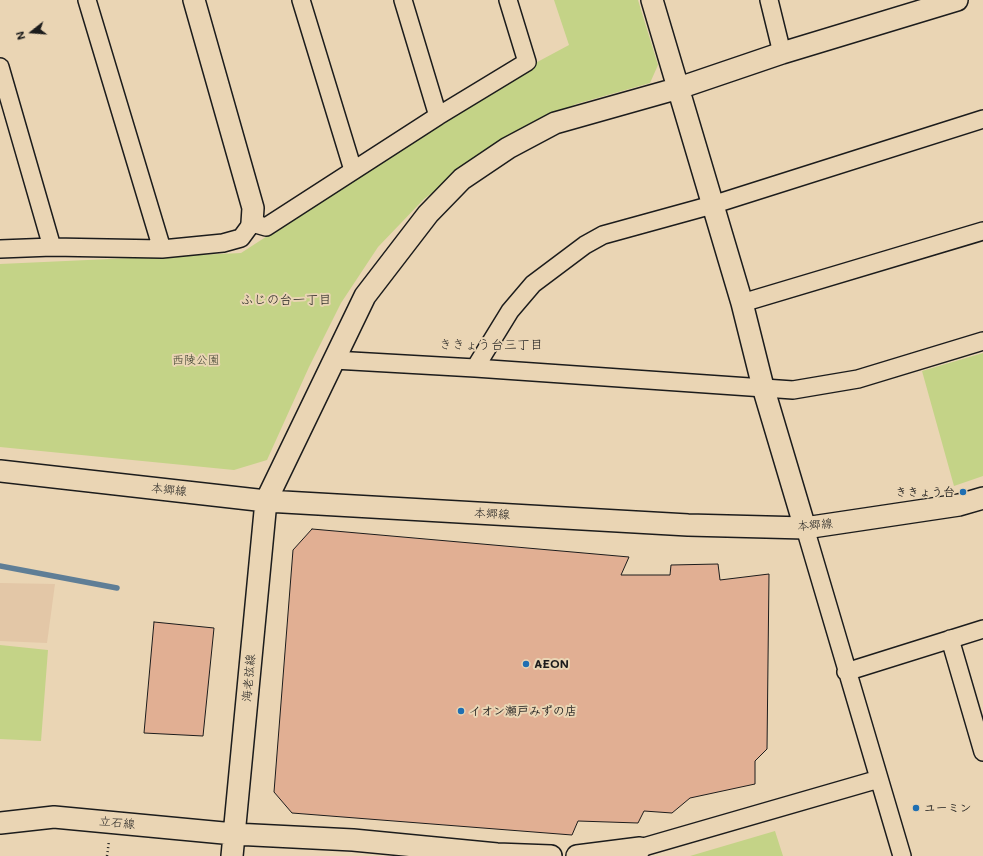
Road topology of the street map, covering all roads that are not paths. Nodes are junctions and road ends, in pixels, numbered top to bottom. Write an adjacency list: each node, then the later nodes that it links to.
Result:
1 (87, 0): 20 (street)
2 (194, 0): 16 (street)
3 (301, 0): 14 (street)
4 (403, 0): 12 (street)
5 (508, 0): 12 (street)
6 (652, 0): 11 (street)
7 (769, 0): 9 (street)
8 (957, 0): 9 (street)
9 (782, 53): 11 (street)
10 (0, 67): 18 (street)
11 (679, 88): 15 (street); 23 (street)
12 (438, 116): 14 (street)
13 (983, 119): 15 (street)
14 (353, 170): 16 (street)
15 (712, 205): 21 (street); 24 (street)
16 (252, 223): 20 (street)
17 (983, 231): 21 (street)
18 (52, 247): 19 (street); 20 (street)
19 (0, 249)
20 (162, 249)
21 (742, 303): 25 (street)
22 (983, 341): 25 (street)
23 (334, 360): 24 (street); 28 (street)
24 (475, 368): 25 (street)
25 (763, 387): 29 (street)
26 (0, 471): 28 (street, 本郷線)
27 (983, 498): 29 (street, 本郷線)
28 (266, 501): 29 (street, 本郷線); 36 (street, 海老弦線)
29 (805, 528): 32 (street)
30 (983, 629): 31 (street)
31 (950, 639): 32 (street); 33 (street)
32 (846, 672): 34 (street)
33 (983, 752)
34 (879, 779): 37 (street); 41 (street)
35 (0, 824): 36 (street, 立石線)
36 (234, 834): 38 (street, 海老弦線); 39 (street, 立石線)
37 (639, 852): 40 (street)
38 (232, 856)
39 (551, 856)
40 (577, 856)
41 (902, 856)

